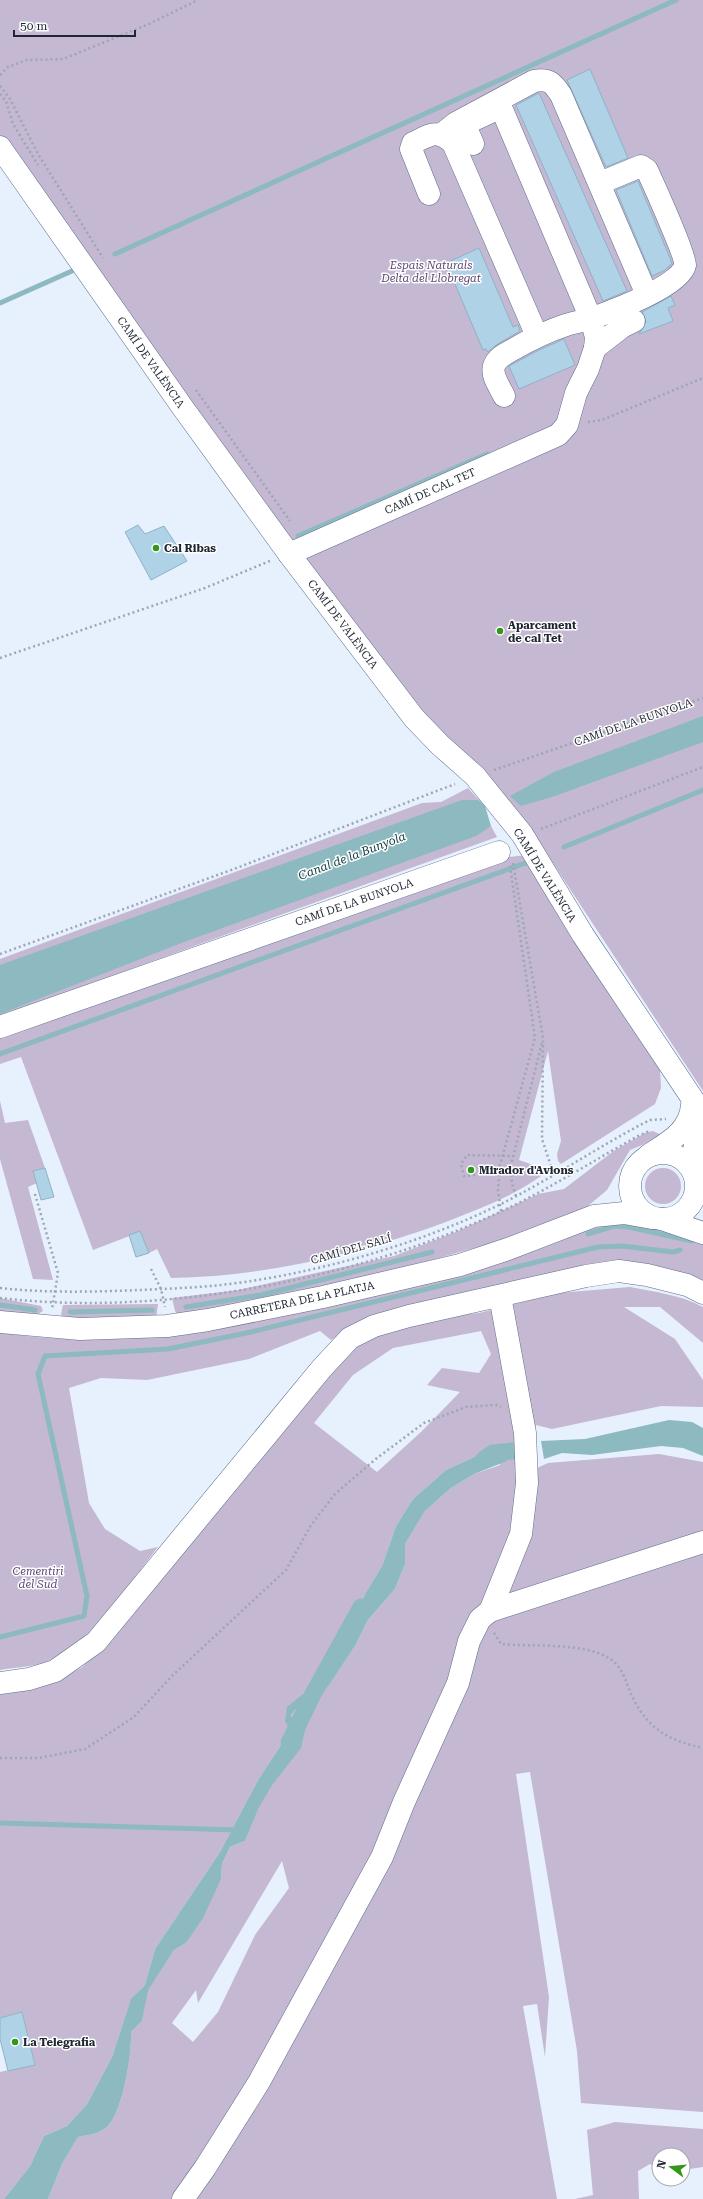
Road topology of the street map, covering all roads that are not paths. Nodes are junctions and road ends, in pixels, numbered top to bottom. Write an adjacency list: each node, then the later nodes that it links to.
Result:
1 (442, 134): 4 (street); 5 (street); 9 (street)
2 (473, 144): 7 (street)
3 (0, 147): 12 (street, CAMÍ DE VALÈNCIA)
4 (600, 183): 6 (street); 6 (street)
5 (430, 194)
6 (647, 295): 7 (street)
7 (591, 319): 9 (street); 10 (street)
8 (634, 321): 10 (street)
9 (537, 336): 11 (street)
10 (595, 348): 12 (street, CAMÍ DE CAL TET)
11 (504, 396)
12 (289, 554): 15 (street, CAMÍ DE VALÈNCIA)
13 (505, 855): 14 (street, CAMÍ DE LA BUNYOLA)
14 (0, 1027)
15 (691, 1094): 16 (street); 17 (street, CAMÍ DE VALÈNCIA)
16 (640, 1163): 17 (street); 19 (street, CARRETERA DE LA PLATJA); 20 (street)
17 (695, 1178): 18 (street); 20 (street)
18 (703, 1205)
19 (594, 1216): 20 (street, CARRETERA DE LA PLATJA); 24 (street, CARRETERA DE LA PLATJA)
20 (657, 1219): 21 (street, CARRETERA DE LA PLATJA)
21 (703, 1233)
22 (703, 1293): 23 (street)
23 (500, 1296): 26 (street); 27 (street)
24 (0, 1322)
25 (703, 1542): 26 (street)
26 (490, 1611): 28 (street)
27 (0, 1684)
28 (189, 2195)

